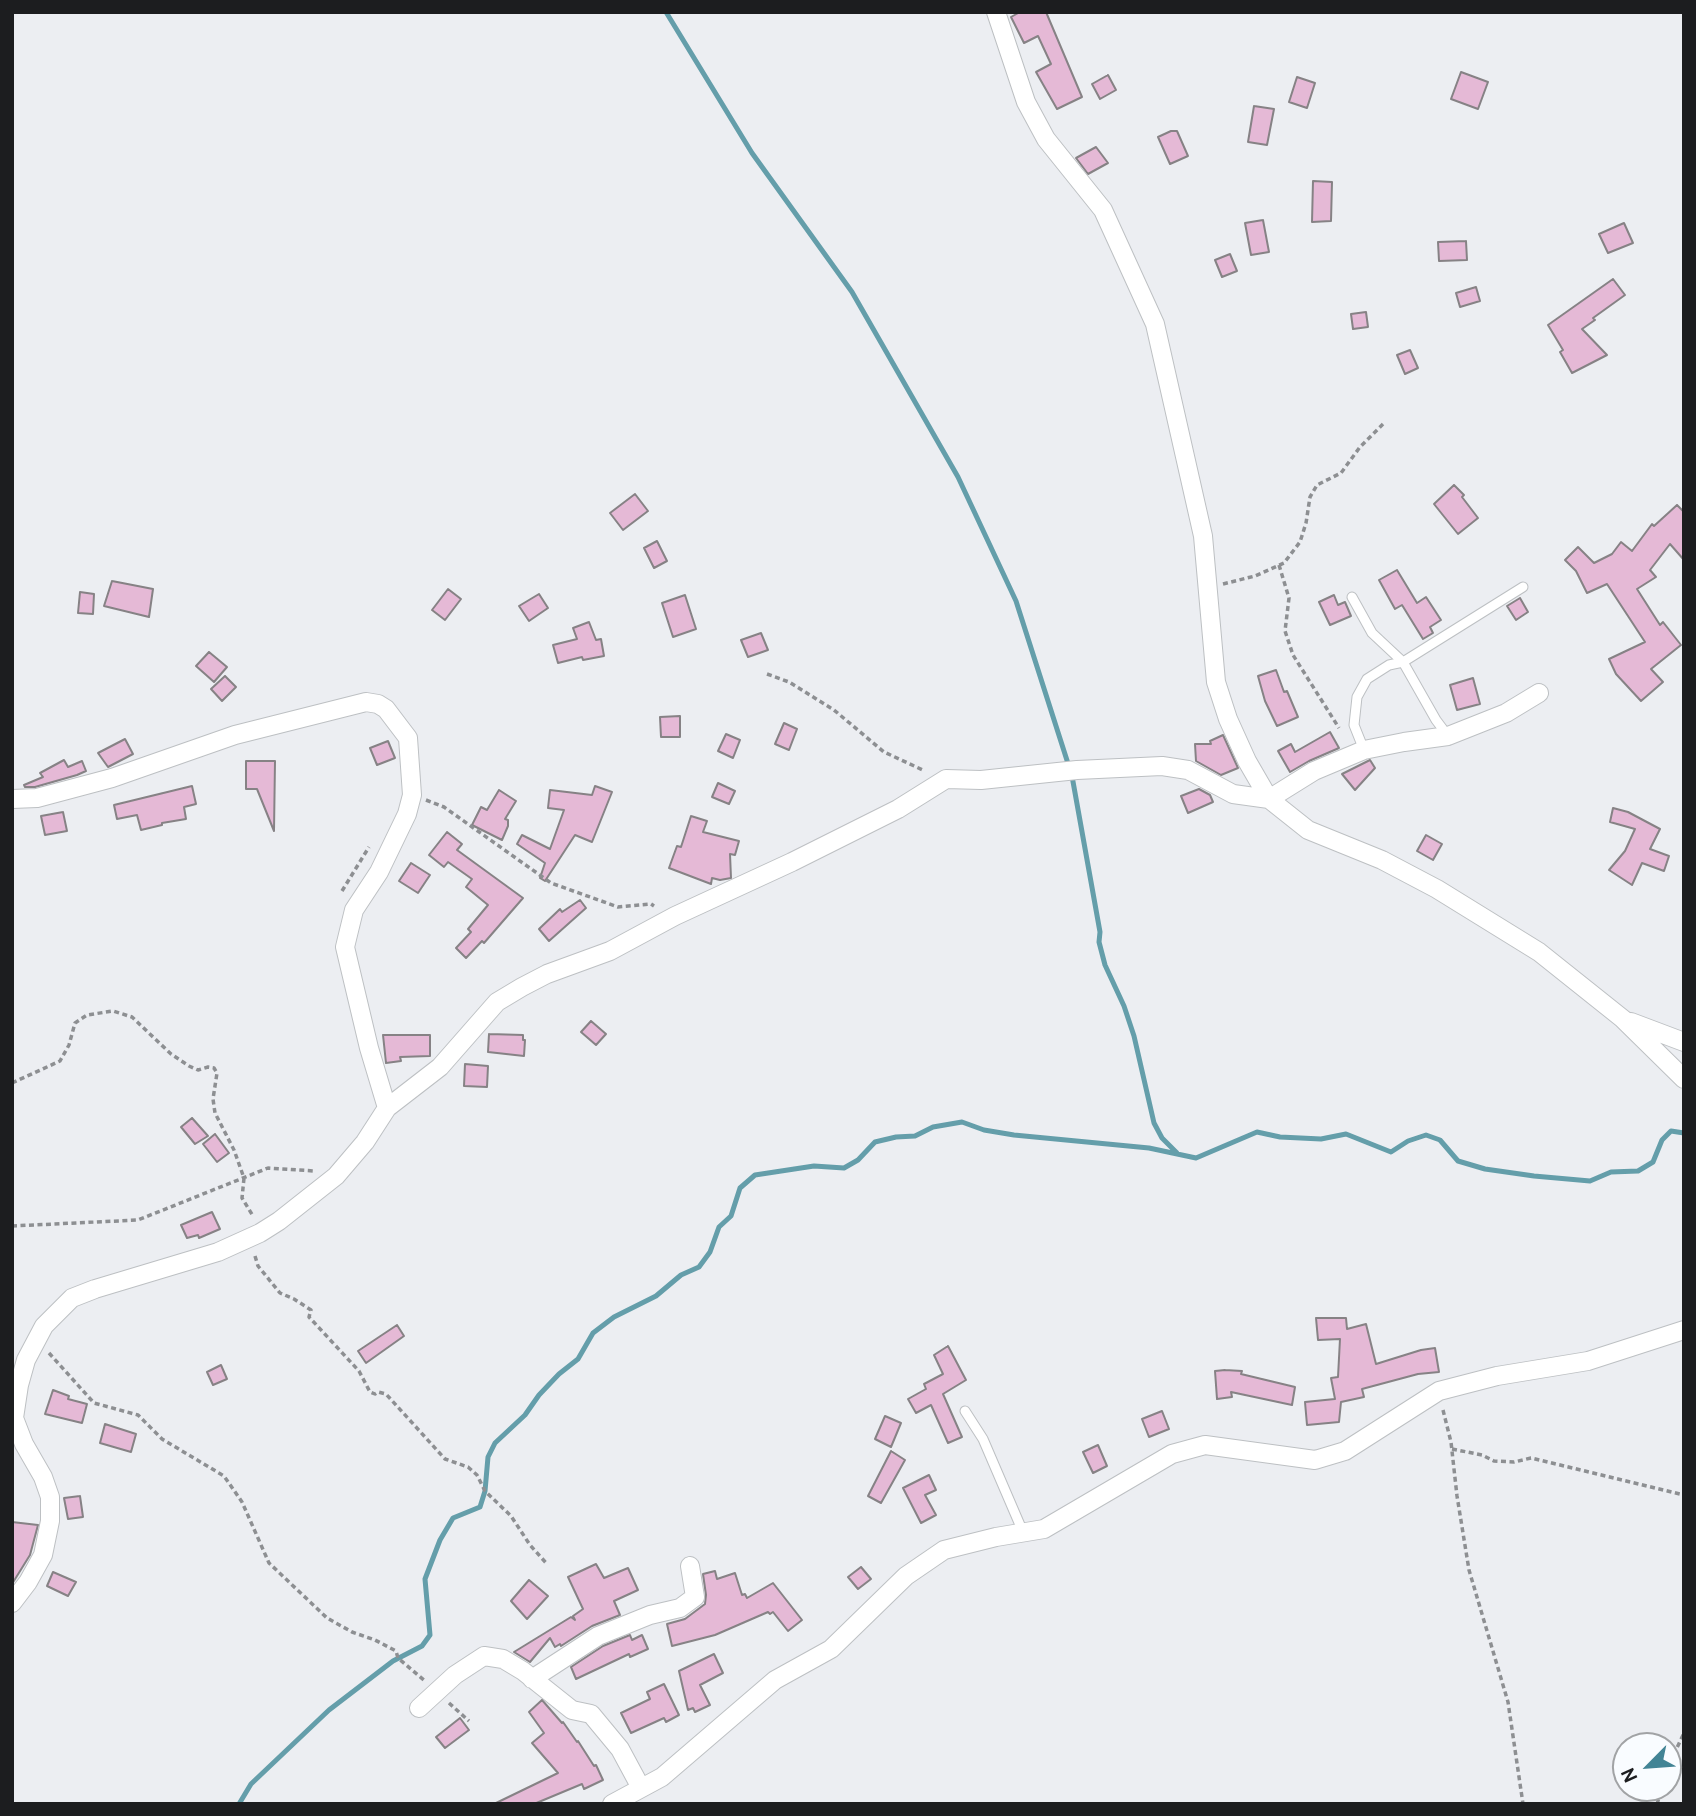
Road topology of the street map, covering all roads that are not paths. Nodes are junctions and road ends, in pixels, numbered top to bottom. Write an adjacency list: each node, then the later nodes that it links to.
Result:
1 (996, 12): 9 (street)
2 (1523, 587): 4 (lane)
3 (1352, 597): 4 (lane)
4 (1403, 662): 6 (lane); 7 (lane)
5 (1539, 694): 6 (street)
6 (1448, 736): 7 (street)
7 (1360, 752): 9 (street)
8 (12, 799): 13 (street)
9 (1269, 799): 10 (street); 13 (street)
10 (1623, 1020): 11 (street); 12 (street)
11 (1684, 1042)
12 (1684, 1079)
13 (387, 1108): 18 (street)
14 (1684, 1330): 16 (street)
15 (965, 1411): 16 (lane)
16 (1023, 1532): 21 (street)
17 (690, 1566): 19 (street)
18 (12, 1603)
19 (533, 1679): 20 (street); 21 (street)
20 (419, 1708)
21 (641, 1788): 22 (street)
22 (612, 1804)

